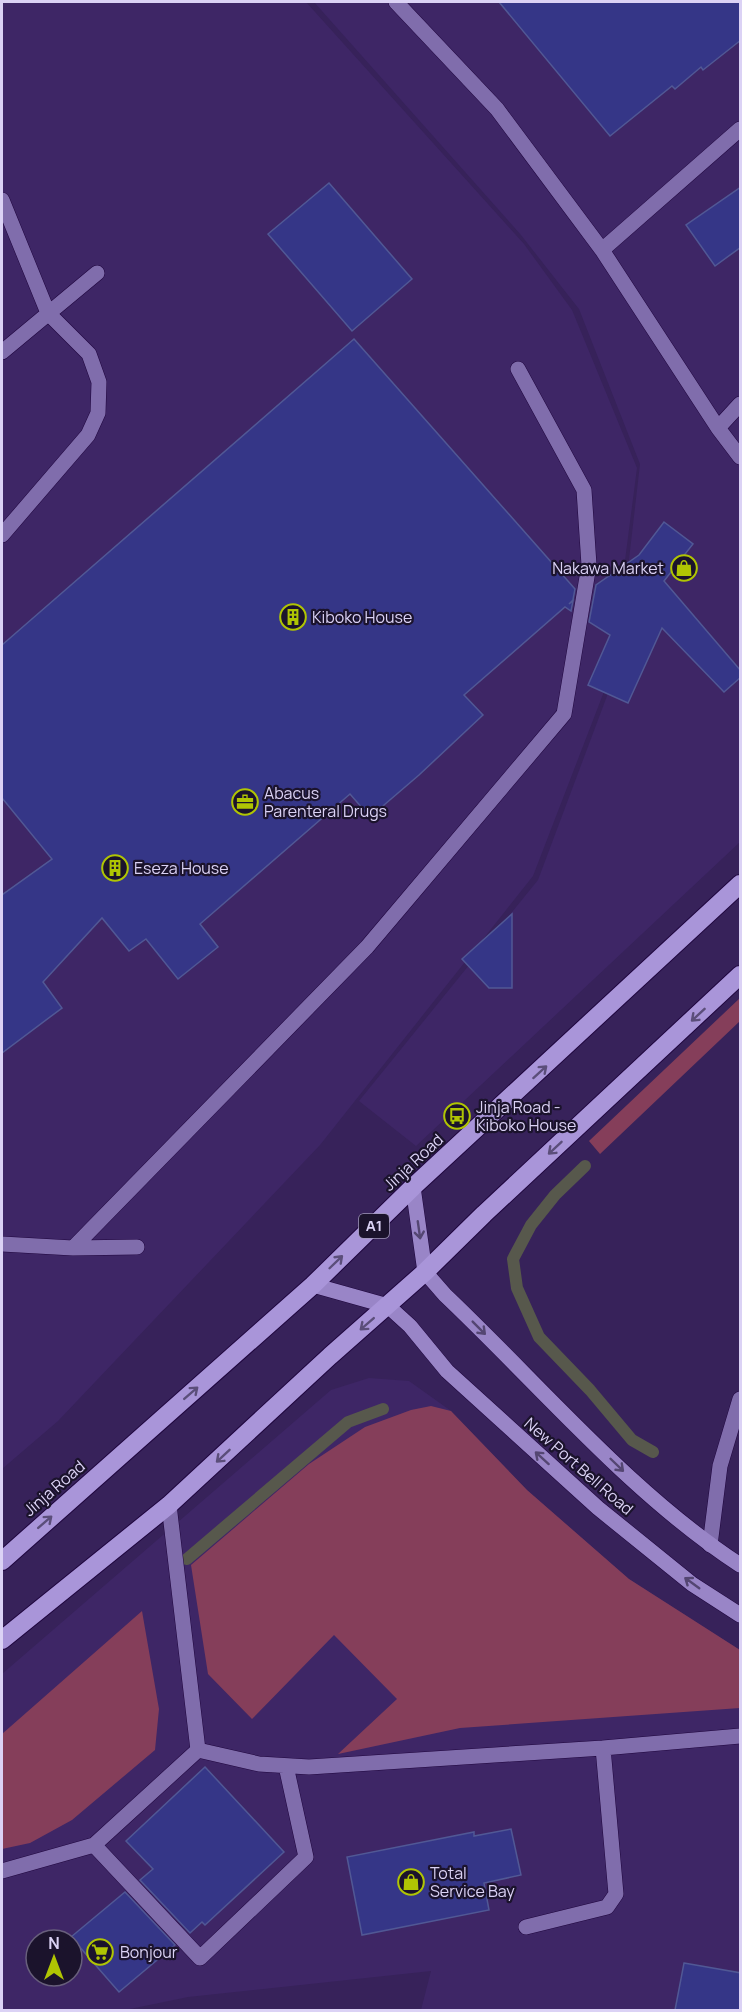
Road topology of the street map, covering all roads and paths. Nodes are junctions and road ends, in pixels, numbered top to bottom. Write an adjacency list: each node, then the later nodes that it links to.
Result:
1 (396, 2): 4 (street)
2 (741, 129): 4 (street)
3 (2, 200): 6 (street)
4 (602, 250): 10 (street)
5 (97, 273): 6 (street)
6 (48, 313): 7 (street); 12 (street)
7 (2, 352)
8 (518, 369): 18 (street)
9 (741, 404): 10 (street)
10 (718, 428): 11 (street)
11 (741, 457)
12 (2, 535)
13 (741, 884): 15 (highway, Jinja Road / A1, one-way to 13)
14 (741, 975): 19 (highway, one-way to 19)
15 (413, 1188): 19 (main road, one-way to 19); 20 (highway, Jinja Road / A1, one-way to 15)
16 (2, 1244): 18 (street)
17 (137, 1247): 18 (street)
18 (74, 1248)
19 (425, 1272): 21 (highway); 24 (main road, New Port Bell Road, one-way to 24)
20 (313, 1285): 21 (main road); 25 (highway, Jinja Road / A1, one-way to 20)
21 (388, 1306): 23 (highway, one-way to 23); 27 (main road, New Port Bell Road, one-way to 21)
22 (741, 1399): 24 (street)
23 (169, 1505): 28 (highway); 31 (street)
24 (710, 1545): 26 (main road, New Port Bell Road)
25 (2, 1561)
26 (741, 1565)
27 (741, 1615)
28 (2, 1640)
29 (741, 1736): 30 (street)
30 (603, 1748): 32 (street); 35 (street)
31 (198, 1750): 32 (street); 33 (street)
32 (286, 1766): 33 (street)
33 (94, 1845): 34 (street)
34 (2, 1871)
35 (526, 1927)

